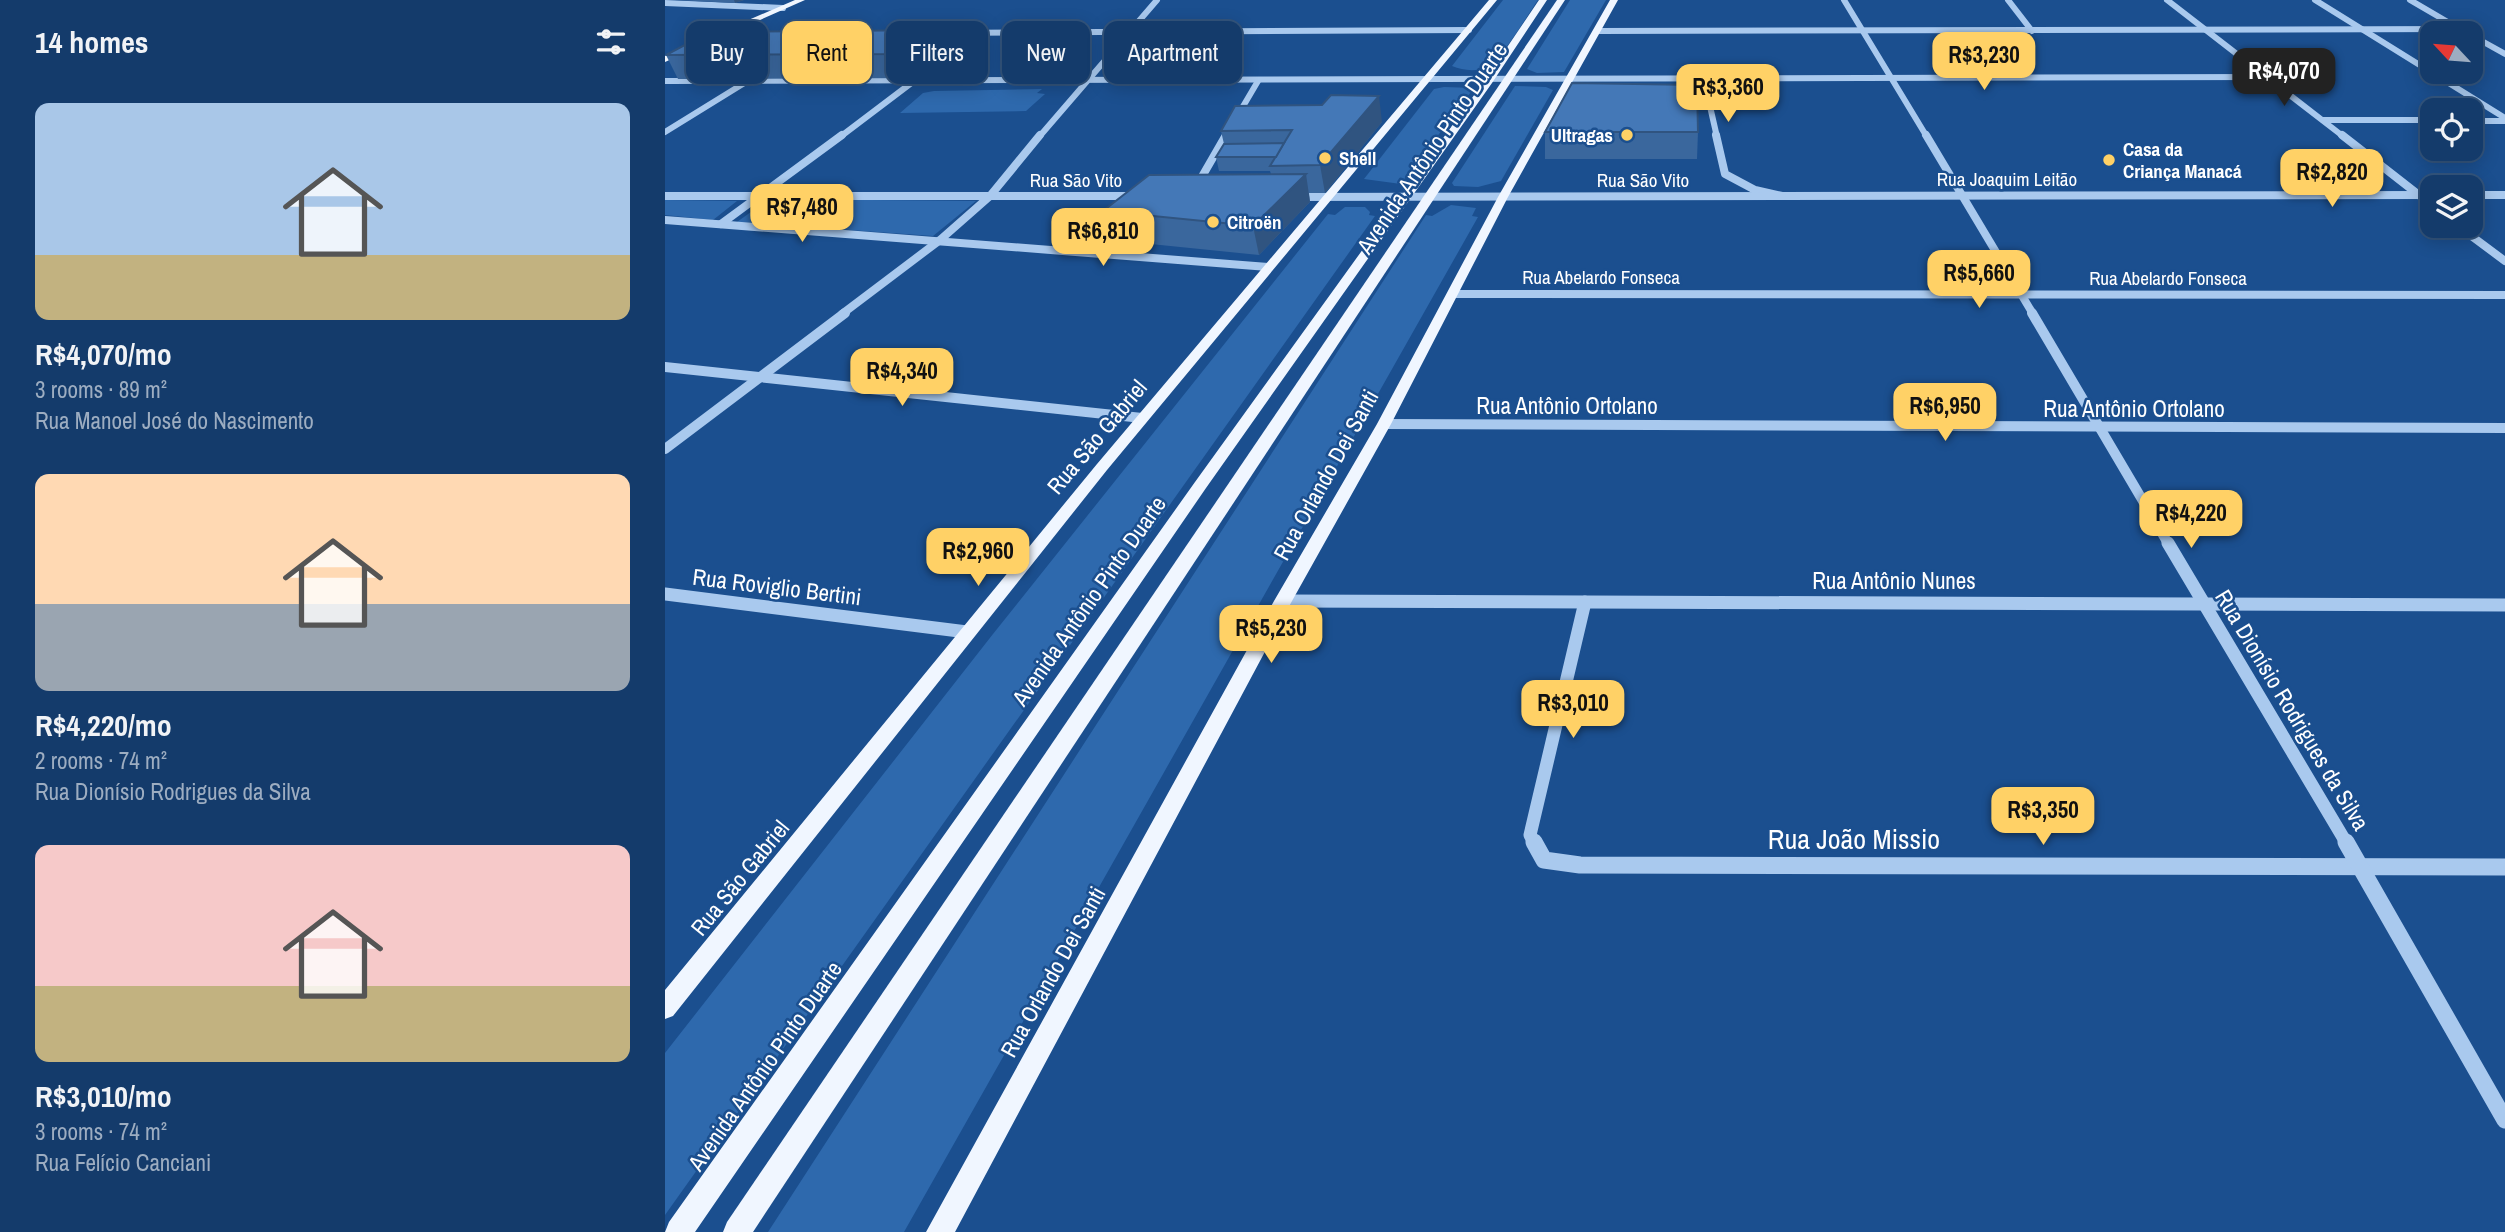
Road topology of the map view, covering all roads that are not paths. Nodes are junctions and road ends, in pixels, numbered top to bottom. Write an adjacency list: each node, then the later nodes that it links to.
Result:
1 (801, 0): 13 (main road)
2 (1157, 0): 15 (street)
3 (1493, 0): 20 (main road, Rua São Gabriel)
4 (1543, 0): 41 (main road, Avenida Antônio Pinto Duarte)
5 (1561, 0): 42 (main road, Avenida Antônio Pinto Duarte)
6 (1614, 0): 22 (main road, Rua Orlando Dei Santi)
7 (1844, 0): 21 (street, Rua Dionísio Rodrigues da Silva)
8 (2008, 0): 23 (street)
9 (2167, 0): 17 (street)
10 (2315, 0): 18 (street)
11 (2410, 0): 16 (street)
12 (665, 3): 13 (street)
13 (783, 8): 14 (main road)
14 (752, 21)
15 (1139, 21)
16 (2446, 21)
17 (2203, 29): 18 (street); 23 (street); 33 (street)
18 (2362, 29): 19 (street); 51 (street)
19 (2420, 29)
20 (1469, 30): 24 (street); 40 (main road, Rua São Gabriel)
21 (1860, 30): 22 (street); 23 (street); 34 (street, Rua Dionísio Rodrigues da Silva)
22 (1598, 31): 43 (main road, Rua Orlando Dei Santi)
23 (2032, 31)
24 (1242, 32)
25 (988, 33): 26 (street)
26 (1104, 33)
27 (2483, 42): 29 (street)
28 (686, 50): 30 (main road)
29 (2505, 54)
30 (665, 59)
31 (1104, 60): 32 (street)
32 (1090, 75)
33 (2265, 77): 34 (street); 49 (street)
34 (1890, 79): 35 (street); 57 (street, Rua Dionísio Rodrigues da Silva)
35 (1704, 80): 43 (street); 54 (street)
36 (665, 81): 37 (street)
37 (686, 81)
38 (886, 81): 44 (street)
39 (1258, 81): 40 (street); 45 (street); 65 (street)
40 (1428, 81): 41 (street); 67 (main road, Rua São Gabriel)
41 (1489, 81): 42 (street); 68 (main road, Avenida Antônio Pinto Duarte)
42 (1509, 81): 43 (street); 69 (main road, Avenida Antônio Pinto Duarte)
43 (1571, 81): 70 (main road, Rua Orlando Dei Santi)
44 (768, 82)
45 (1090, 82)
46 (744, 84): 53 (street)
47 (909, 84): 55 (street)
48 (1082, 84): 62 (street)
49 (2323, 120): 50 (street); 58 (street)
50 (2420, 120)
51 (2505, 120): 52 (street)
52 (2483, 121)
53 (665, 132)
54 (1725, 174): 56 (street, Rua Joaquim Leitão); 63 (street)
55 (764, 195): 61 (street, Rua São Vito); 62 (street, Rua São Vito); 72 (street)
56 (1782, 195): 57 (street, Rua Joaquim Leitão); 63 (street, Rua São Vito)
57 (1962, 195): 58 (street, Rua Joaquim Leitão); 78 (street, Rua Dionísio Rodrigues da Silva)
58 (2418, 195)
59 (2483, 195): 60 (street)
60 (2505, 195)
61 (665, 196)
62 (991, 196): 64 (street, Rua São Vito); 74 (street)
63 (1695, 196): 70 (street, Rua São Vito)
64 (1150, 197)
65 (1191, 197)
66 (1286, 197): 67 (street, Rua São Vito)
67 (1327, 197): 68 (street, Rua São Vito); 76 (main road, Rua São Gabriel)
68 (1404, 197): 69 (street, Rua São Vito); 97 (main road, Avenida Antônio Pinto Duarte)
69 (1427, 197): 70 (street, Rua São Vito); 98 (main road, Avenida Antônio Pinto Duarte)
70 (1503, 197): 77 (main road, Rua Orlando Dei Santi)
71 (665, 220): 72 (street)
72 (721, 224): 74 (street)
73 (2474, 238): 75 (street)
74 (940, 240): 76 (street); 81 (street)
75 (2505, 261)
76 (1268, 267): 82 (main road, Rua São Gabriel)
77 (1452, 294): 78 (street, Rua Abelardo Fonseca); 83 (main road, Rua Orlando Dei Santi)
78 (2020, 295): 79 (street, Rua Abelardo Fonseca); 84 (street, Rua Dionísio Rodrigues da Silva)
79 (2505, 295)
80 (665, 367): 81 (street)
81 (760, 377): 82 (street); 86 (street)
82 (1143, 418): 92 (main road, Rua São Gabriel)
83 (1384, 425): 84 (street, Rua Antônio Ortolano); 88 (main road, Rua Orlando Dei Santi)
84 (2100, 428): 85 (street, Rua Antônio Ortolano); 89 (street, Rua Dionísio Rodrigues da Silva)
85 (2505, 428)
86 (665, 449)
87 (665, 594): 92 (street, Rua Roviglio Bertini)
88 (1283, 601): 90 (street, Rua Antônio Nunes); 99 (main road, Rua Orlando Dei Santi)
89 (2203, 601): 90 (street, Rua Antônio Nunes); 91 (street, Rua Antônio Nunes); 93 (street, Rua Dionísio Rodrigues da Silva)
90 (1585, 602): 93 (street, Rua João Missio)
91 (2505, 605)
92 (967, 632): 95 (main road, Rua São Gabriel)
93 (2360, 866): 94 (street, Rua João Missio); 96 (street, Rua Dionísio Rodrigues da Silva)
94 (2505, 867)
95 (666, 1006)
96 (2505, 1119)
97 (679, 1232)
98 (737, 1232)
99 (940, 1232)

